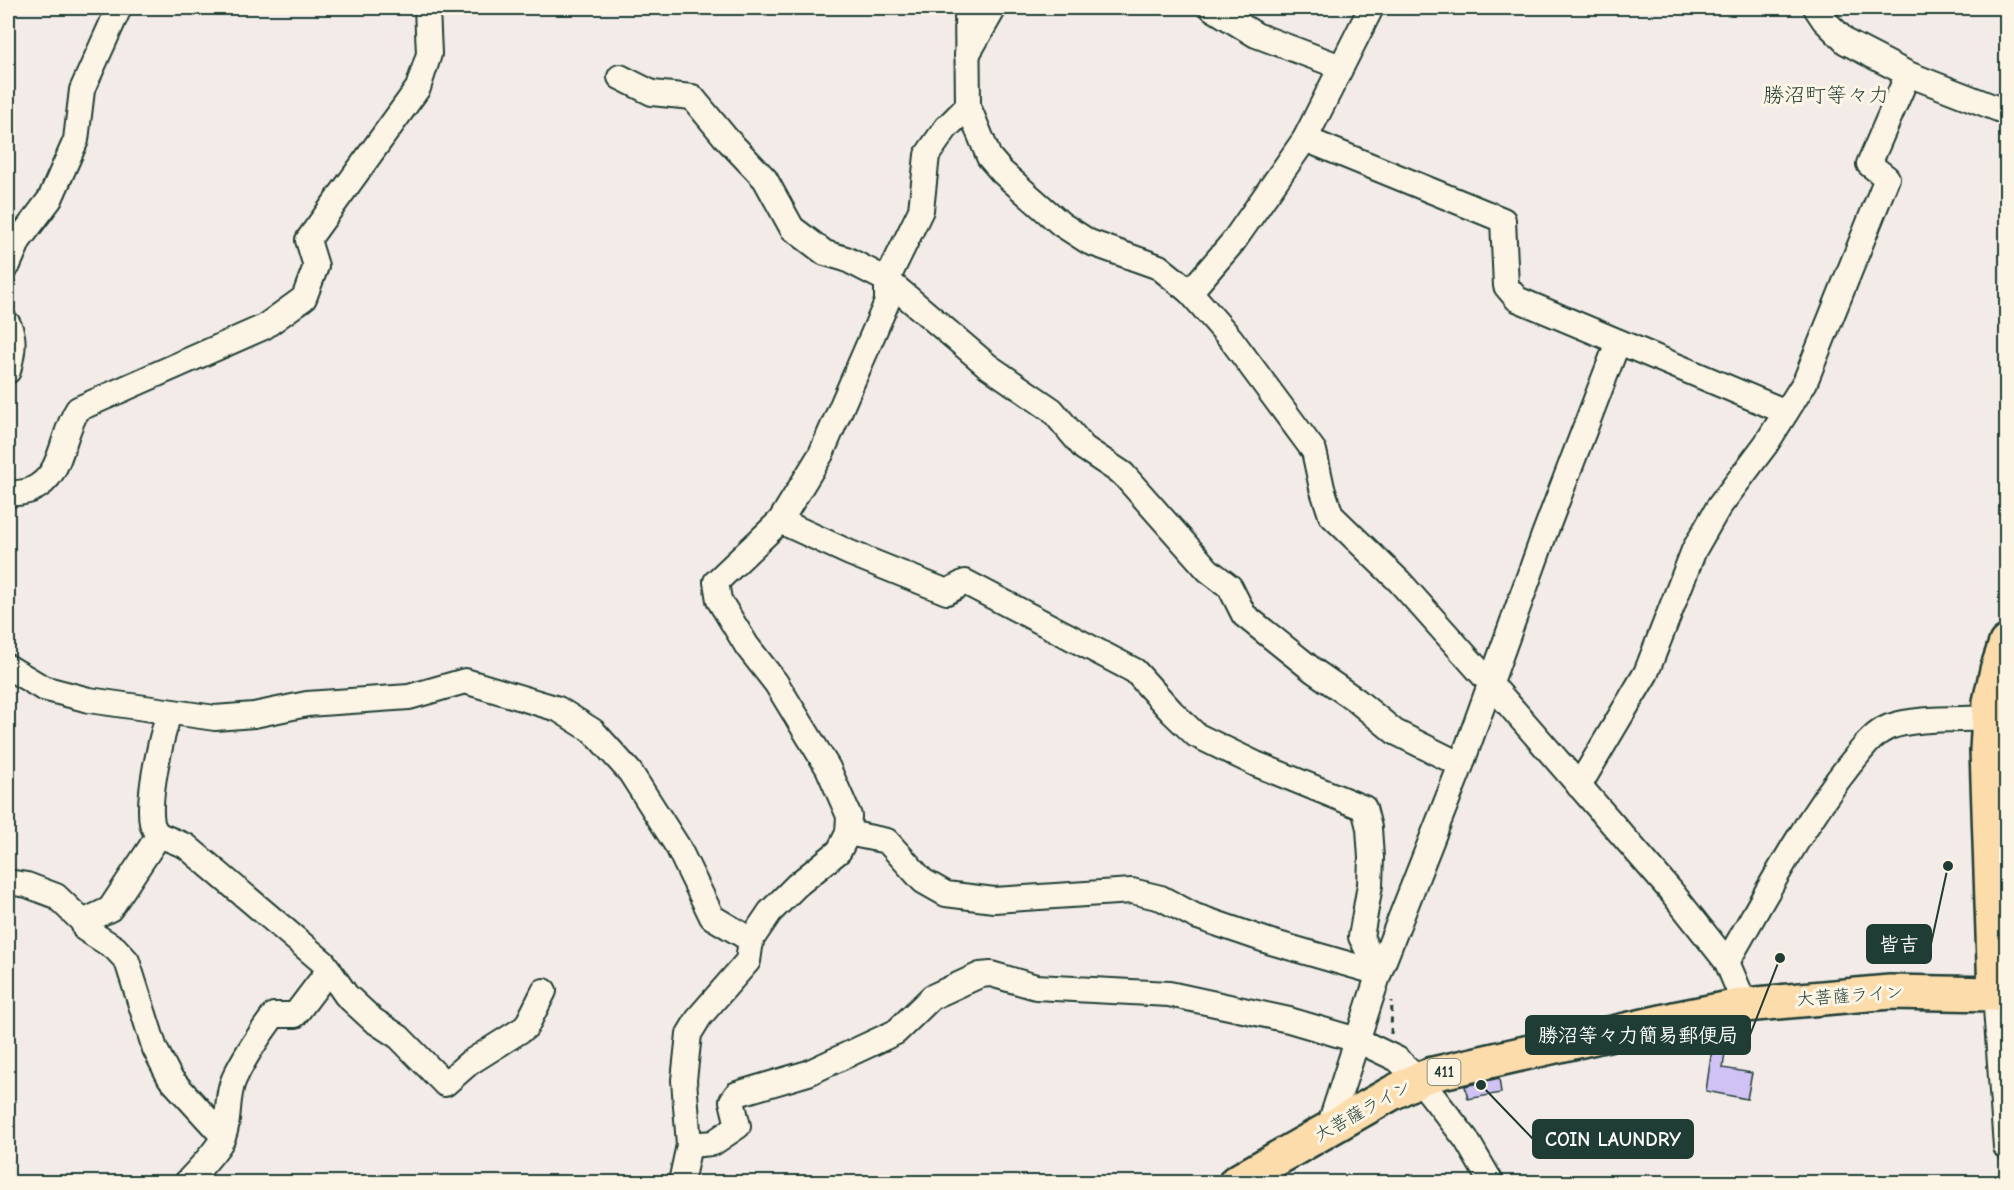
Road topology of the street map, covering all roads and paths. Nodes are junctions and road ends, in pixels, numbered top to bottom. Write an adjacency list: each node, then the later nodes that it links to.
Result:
1 (119, 8): 15 (street)
2 (428, 8): 22 (street)
3 (967, 8): 8 (street)
4 (994, 8): 8 (street)
5 (1212, 8): 9 (street)
6 (1371, 8): 9 (street)
7 (1816, 8): 10 (street)
8 (967, 55): 12 (street)
9 (1341, 67): 14 (street)
10 (1908, 74): 13 (street); 21 (street)
11 (620, 77): 16 (street)
12 (968, 106): 16 (street); 17 (street)
13 (2007, 112)
14 (1305, 139): 17 (street); 19 (street)
15 (8, 265)
16 (887, 280): 23 (street); 29 (street)
17 (1190, 292): 26 (street)
18 (8, 324): 20 (street)
19 (1618, 342): 21 (street); 26 (street)
20 (8, 371)
21 (1786, 412): 30 (street)
22 (8, 494)
23 (780, 521): 31 (street); 38 (street)
24 (2007, 643): 28 (highway)
25 (8, 667): 27 (street)
26 (1490, 683): 29 (street); 30 (street)
27 (169, 712): 32 (street); 35 (street)
28 (1989, 718): 36 (street); 40 (highway)
29 (1461, 765): 38 (street)
30 (1579, 786): 36 (street)
31 (848, 833): 35 (street); 38 (street)
32 (159, 836): 34 (street); 37 (street)
33 (8, 882): 34 (street)
34 (83, 922): 46 (street)
35 (751, 940): 47 (street)
36 (1727, 962): 41 (street)
37 (329, 970): 39 (street); 46 (street)
38 (1379, 973): 42 (street); 43 (path)
39 (543, 991)
40 (1995, 994): 41 (highway, 大菩薩ライン / 411); 48 (street)
41 (1745, 1005): 44 (highway, 大菩薩ライン / 411)
42 (1357, 1040): 43 (street); 45 (street); 47 (street)
43 (1390, 1056): 44 (street)
44 (1419, 1079): 45 (highway, 大菩薩ライン / 411); 52 (street)
45 (1328, 1130): 51 (highway, 大菩薩ライン / 411)
46 (223, 1136): 49 (street)
47 (688, 1145): 50 (street)
48 (2007, 1147)
49 (187, 1182)
50 (681, 1182)
51 (1236, 1182)
52 (1491, 1182)

